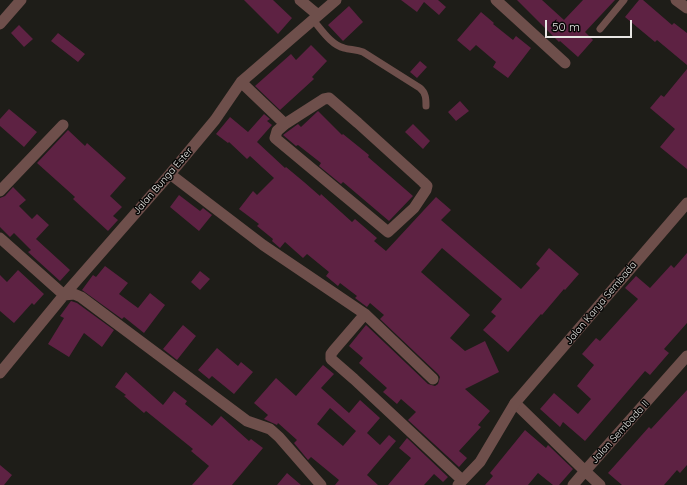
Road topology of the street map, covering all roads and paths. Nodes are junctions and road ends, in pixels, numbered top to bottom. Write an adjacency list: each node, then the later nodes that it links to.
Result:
1 (300, 0): 8 (street)
2 (336, 0): 8 (street, Jalan Bunga Ester)
3 (496, 0): 11 (street)
4 (624, 0): 10 (lane)
5 (676, 0): 7 (street)
6 (16, 2): 9 (street)
7 (687, 8)
8 (315, 18): 12 (street, Jalan Bunga Ester); 13 (lane)
9 (0, 24)
10 (600, 29)
11 (565, 63)
12 (242, 82): 14 (street); 16 (street, Jalan Bunga Ester)
13 (426, 106)
14 (285, 124): 14 (street)
15 (63, 126): 17 (street)
16 (170, 174): 20 (street, Jalan Bunga Ester); 21 (street)
17 (0, 191)
18 (687, 203): 25 (street, Jalan Karya Sembada)
19 (0, 238): 20 (street)
20 (64, 295): 23 (street, Jalan Bunga Ester); 28 (street)
21 (364, 314): 24 (street); 27 (street)
22 (687, 356): 26 (street, Jalan Sembada II)
23 (0, 373)
24 (433, 379)
25 (515, 404): 26 (street, Jalan Sembada II); 27 (street, Jalan Karya Sembada)
26 (585, 471): 29 (street); 30 (street)
27 (460, 483)
28 (321, 485)
29 (573, 485)
30 (600, 485)

